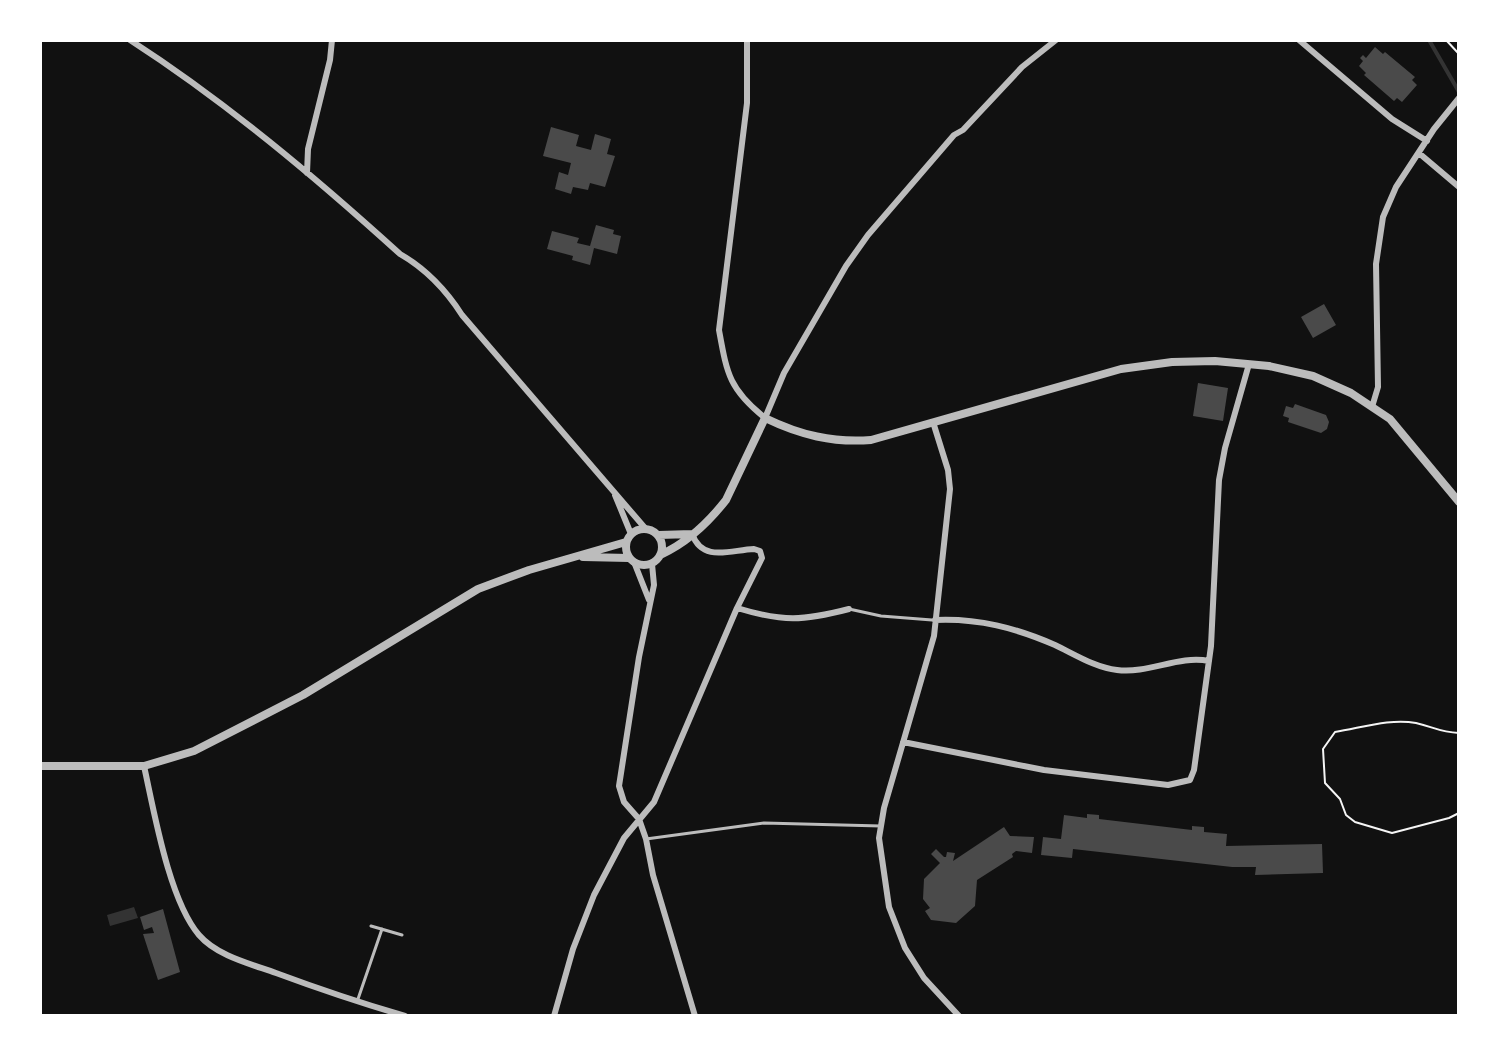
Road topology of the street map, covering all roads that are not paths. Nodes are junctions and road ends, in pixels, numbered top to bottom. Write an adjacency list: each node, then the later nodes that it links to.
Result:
1 (130, 40): 9 (street)
2 (332, 40): 9 (street)
3 (747, 40): 13 (street)
4 (1056, 40): 13 (street)
5 (1299, 40): 7 (street)
6 (1457, 101): 7 (street)
7 (1427, 141): 8 (street)
8 (1420, 154): 10 (street); 12 (street)
9 (307, 173): 15 (street)
10 (1459, 187)
11 (1249, 364): 12 (street); 14 (street); 29 (street)
12 (1372, 407): 16 (street)
13 (765, 418): 14 (street); 18 (street)
14 (933, 422): 28 (street)
15 (613, 492): 17 (street); 20 (street)
16 (1459, 502)
17 (645, 528): 19 (street); 20 (street)
18 (692, 534): 19 (street); 21 (street); 26 (street)
19 (659, 535): 21 (street)
20 (629, 538): 22 (street); 23 (street)
21 (662, 554): 24 (street)
22 (574, 557): 23 (street); 32 (street)
23 (632, 560): 24 (street); 25 (street)
24 (652, 564): 25 (street)
25 (651, 604): 33 (street)
26 (737, 608): 27 (street); 33 (street)
27 (849, 609): 28 (lane)
28 (935, 620): 29 (street); 30 (street)
29 (1209, 661): 30 (street)
30 (903, 742): 34 (street)
31 (40, 766): 32 (street)
32 (144, 766): 39 (street)
33 (639, 819): 35 (street); 41 (street)
34 (881, 826): 35 (lane); 43 (street)
35 (646, 839): 42 (street)
36 (371, 926): 37 (lane)
37 (382, 929): 38 (lane); 39 (lane)
38 (402, 935)
39 (356, 1002): 40 (street)
40 (405, 1016)
41 (554, 1016)
42 (695, 1016)
43 (959, 1016)

